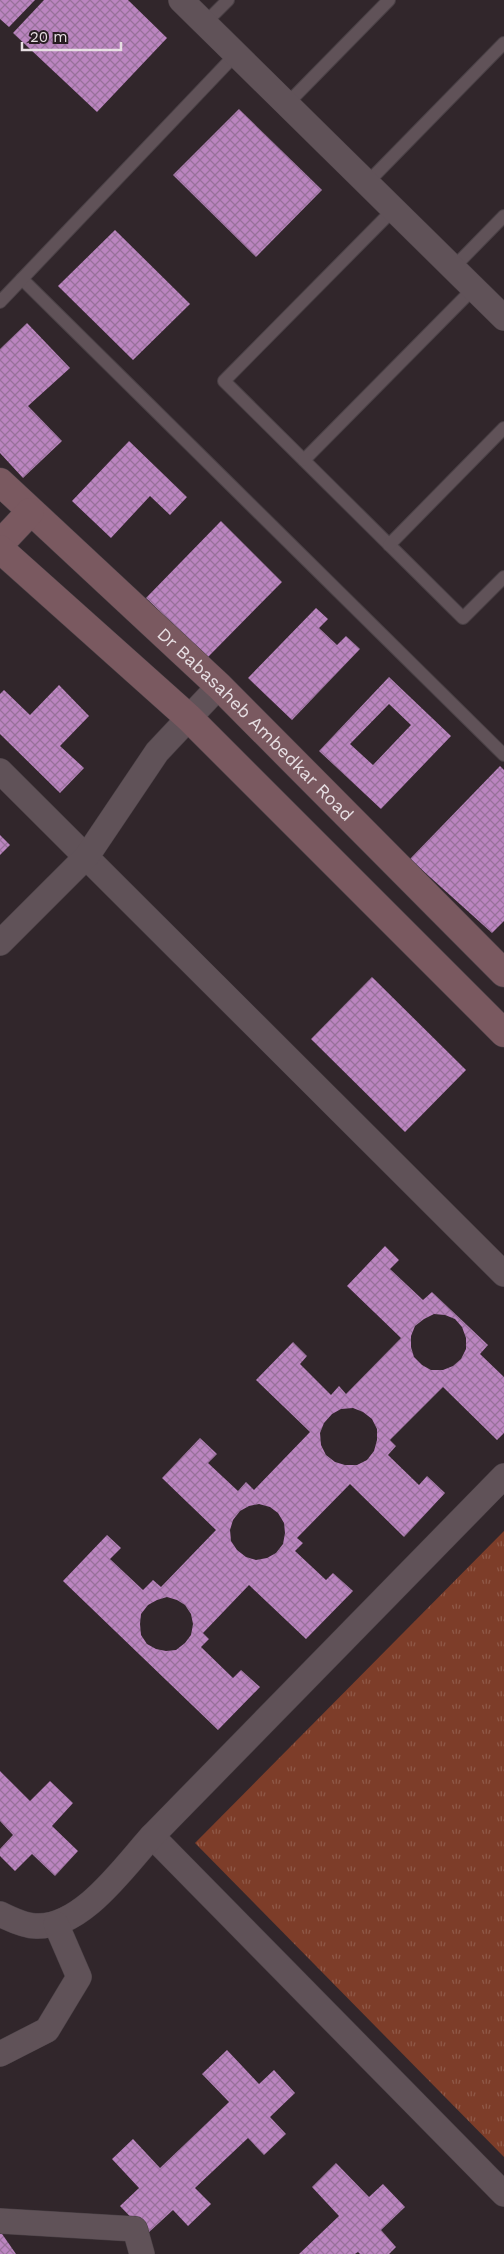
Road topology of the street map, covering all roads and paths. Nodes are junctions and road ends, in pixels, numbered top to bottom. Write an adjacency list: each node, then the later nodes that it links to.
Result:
1 (181, 0): 4 (street)
2 (228, 0): 4 (lane)
3 (389, 0): 7 (lane)
4 (205, 23): 6 (street)
5 (504, 43): 8 (lane)
6 (236, 54): 7 (street); 12 (lane)
7 (287, 104): 8 (street)
8 (367, 183): 9 (street)
9 (393, 210): 11 (street); 17 (lane)
10 (504, 216): 11 (lane)
11 (453, 268): 13 (street)
12 (22, 279): 14 (lane); 26 (lane)
13 (474, 288): 15 (street); 17 (lane)
14 (0, 302)
15 (504, 318)
16 (504, 428): 21 (lane)
17 (304, 460): 21 (lane)
18 (0, 482): 19 (main road, Dr Babasaheb Ambedkar Road)
19 (30, 512): 20 (main road); 24 (main road, Dr Babasaheb Ambedkar Road)
20 (0, 544)
21 (389, 544): 23 (lane)
22 (0, 549): 25 (main road)
23 (504, 577)
24 (220, 686): 25 (street); 30 (main road, Dr Babasaheb Ambedkar Road)
25 (189, 718): 28 (street); 31 (main road)
26 (504, 755)
27 (0, 771): 28 (street)
28 (87, 856): 29 (street); 32 (street)
29 (0, 943)
30 (504, 973)
31 (504, 1033)
32 (504, 1274)
33 (504, 1476): 34 (street)
34 (152, 1836): 36 (street); 38 (street)
35 (0, 1914): 36 (street)
36 (56, 1924): 37 (street)
37 (0, 2054)
38 (504, 2194)
39 (0, 2221): 40 (street)
40 (142, 2254)

